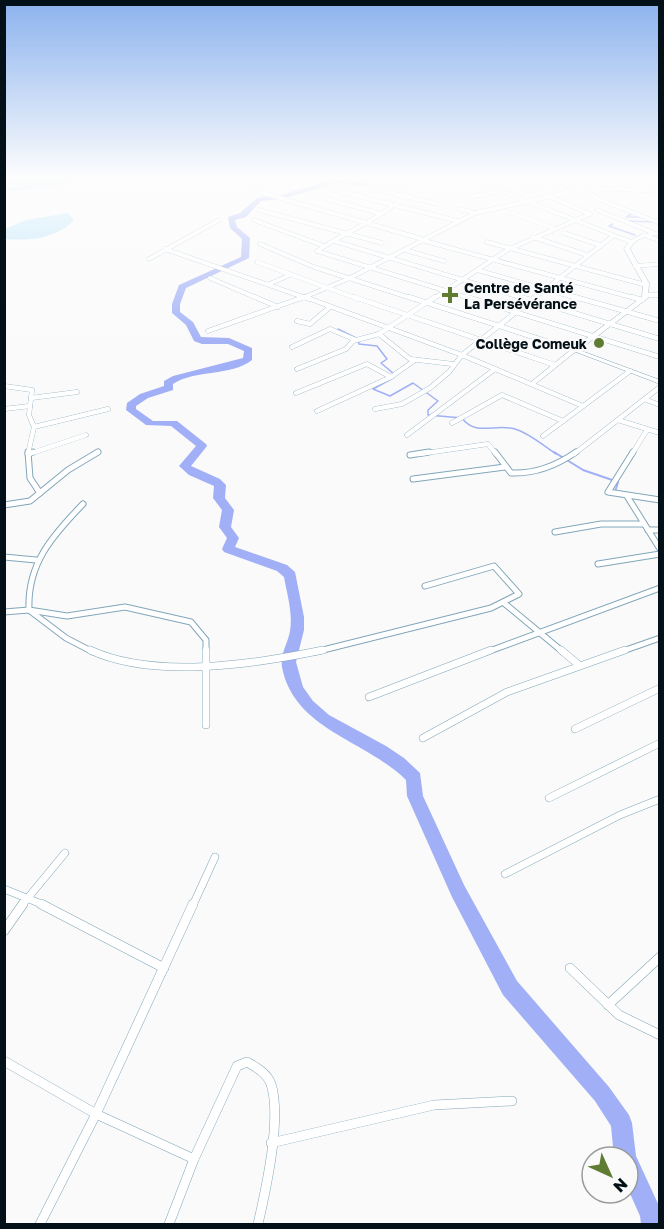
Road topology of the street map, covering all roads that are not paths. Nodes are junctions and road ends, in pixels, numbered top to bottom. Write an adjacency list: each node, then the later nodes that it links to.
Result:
1 (192, 234): 23 (street)
2 (293, 234): 22 (street)
3 (345, 234): 15 (street)
4 (346, 234): 19 (street)
5 (406, 234): 14 (street)
6 (431, 234): 14 (street)
7 (540, 234): 13 (street)
8 (568, 234): 21 (street)
9 (609, 234): 12 (street)
10 (649, 234): 11 (main road)
11 (645, 235): 16 (street); 18 (main road)
12 (613, 236): 18 (street); 21 (street)
13 (533, 237): 24 (street); 26 (street)
14 (422, 239): 25 (street); 29 (street)
15 (334, 241): 22 (street); 27 (street)
16 (660, 241)
17 (487, 242): 24 (street)
18 (631, 242): 34 (main road)
19 (382, 243)
20 (260, 244): 40 (street)
21 (600, 245): 26 (street)
22 (324, 246): 35 (street)
23 (165, 249): 28 (street); 42 (street)
24 (509, 249): 29 (street); 33 (street)
25 (404, 250): 27 (street); 30 (street)
26 (587, 255): 33 (street)
27 (390, 257): 35 (street); 41 (street)
28 (149, 259)
29 (493, 260): 36 (street); 38 (street)
30 (444, 261)
31 (257, 262): 37 (street)
32 (660, 264): 34 (street)
33 (574, 266): 38 (street); 43 (street)
34 (635, 266): 43 (main road)
35 (370, 268): 40 (street); 46 (street)
36 (477, 270): 41 (street); 45 (street)
37 (290, 274): 42 (street); 44 (street)
38 (560, 277): 45 (street); 49 (street)
39 (210, 278): 52 (street)
40 (350, 278): 44 (street); 51 (street)
41 (462, 280): 46 (street); 50 (street)
42 (269, 284): 48 (street)
43 (646, 285): 49 (main road)
44 (326, 288): 48 (street); 56 (street)
45 (546, 289): 50 (street); 54 (street)
46 (444, 291): 51 (street); 55 (street)
47 (660, 295): 49 (street)
48 (305, 297): 52 (street); 53 (street)
49 (644, 298): 54 (main road)
50 (531, 301): 55 (street); 59 (street)
51 (425, 302): 56 (street); 60 (street)
52 (278, 307): 62 (street)
53 (330, 307): 57 (street); 61 (street)
54 (628, 312): 58 (street); 59 (main road)
55 (515, 314): 60 (street); 64 (street)
56 (406, 316): 61 (street); 67 (street)
57 (297, 321)
58 (660, 321)
59 (610, 324): 64 (main road); 65 (street)
60 (501, 327): 67 (street); 69 (street)
61 (389, 328): 63 (street); 70 (street)
62 (208, 331)
63 (379, 334): 66 (street); 72 (street)
64 (592, 337): 69 (main road); 71 (street)
65 (660, 339)
66 (356, 340): 68 (street); 75 (street)
67 (481, 340): 70 (street); 74 (street)
68 (292, 347)
69 (574, 351): 74 (street); 77 (main road)
70 (462, 355): 73 (street); 76 (street)
71 (660, 357)
72 (416, 360): 73 (street); 78 (street)
73 (453, 364): 92 (street)
74 (555, 365): 80 (street)
75 (297, 369)
76 (495, 369): 80 (street); 101 (street)
77 (630, 371): 79 (main road); 89 (street)
78 (391, 377): 84 (street); 93 (street)
79 (660, 382)
80 (532, 384): 89 (street)
81 (4, 386): 85 (street)
82 (660, 387): 86 (street)
83 (76, 392): 85 (street)
84 (296, 393)
85 (31, 398): 88 (street)
86 (644, 399): 87 (street); 94 (street)
87 (660, 405)
88 (30, 406): 90 (street); 97 (street)
89 (583, 406): 95 (street)
90 (4, 409)
91 (108, 409): 97 (street)
92 (375, 409)
93 (317, 411)
94 (618, 420): 98 (street); 106 (street)
95 (562, 421): 96 (street); 102 (street)
96 (452, 423)
97 (34, 427): 104 (street)
98 (647, 430): 99 (street); 110 (street)
99 (660, 434)
100 (86, 435): 104 (street)
101 (406, 435)
102 (543, 436)
103 (98, 452): 109 (street)
104 (28, 454): 109 (street)
105 (410, 454): 106 (street)
106 (505, 467): 107 (street)
107 (413, 479)
108 (660, 492): 111 (street)
109 (40, 493): 113 (street)
110 (627, 496): 111 (street); 114 (street)
111 (657, 500)
112 (83, 504): 119 (street)
113 (4, 505)
114 (646, 527): 115 (street); 116 (street); 117 (street)
115 (660, 530)
116 (555, 532)
117 (660, 551): 120 (street)
118 (4, 557): 119 (street)
119 (36, 560): 124 (street)
120 (598, 564)
121 (425, 586): 123 (street)
122 (660, 588): 126 (street)
123 (504, 603): 126 (street); 128 (street)
124 (29, 610): 125 (street); 128 (street); 128 (street)
125 (4, 612)
126 (540, 631): 129 (street); 131 (street)
127 (660, 638): 129 (street)
128 (206, 665): 132 (street)
129 (579, 665): 134 (street)
130 (660, 688): 133 (street)
131 (369, 697)
132 (206, 725)
133 (575, 729)
134 (423, 738)
135 (660, 743): 136 (street)
136 (549, 798)
137 (660, 799): 140 (street)
138 (65, 853): 142 (street)
139 (215, 856): 145 (street)
140 (505, 874)
141 (4, 889): 142 (street)
142 (28, 897): 143 (street); 145 (street)
143 (4, 931)
144 (660, 957): 147 (street)
145 (164, 968): 151 (street)
146 (570, 968): 147 (street)
147 (608, 1005): 148 (street)
148 (660, 1035)
149 (4, 1061): 151 (street)
150 (512, 1101): 152 (street)
151 (96, 1114): 153 (street); 154 (street)
152 (271, 1143): 153 (street); 156 (street)
153 (194, 1159): 155 (street)
154 (39, 1224)
155 (169, 1224)
156 (258, 1224)

